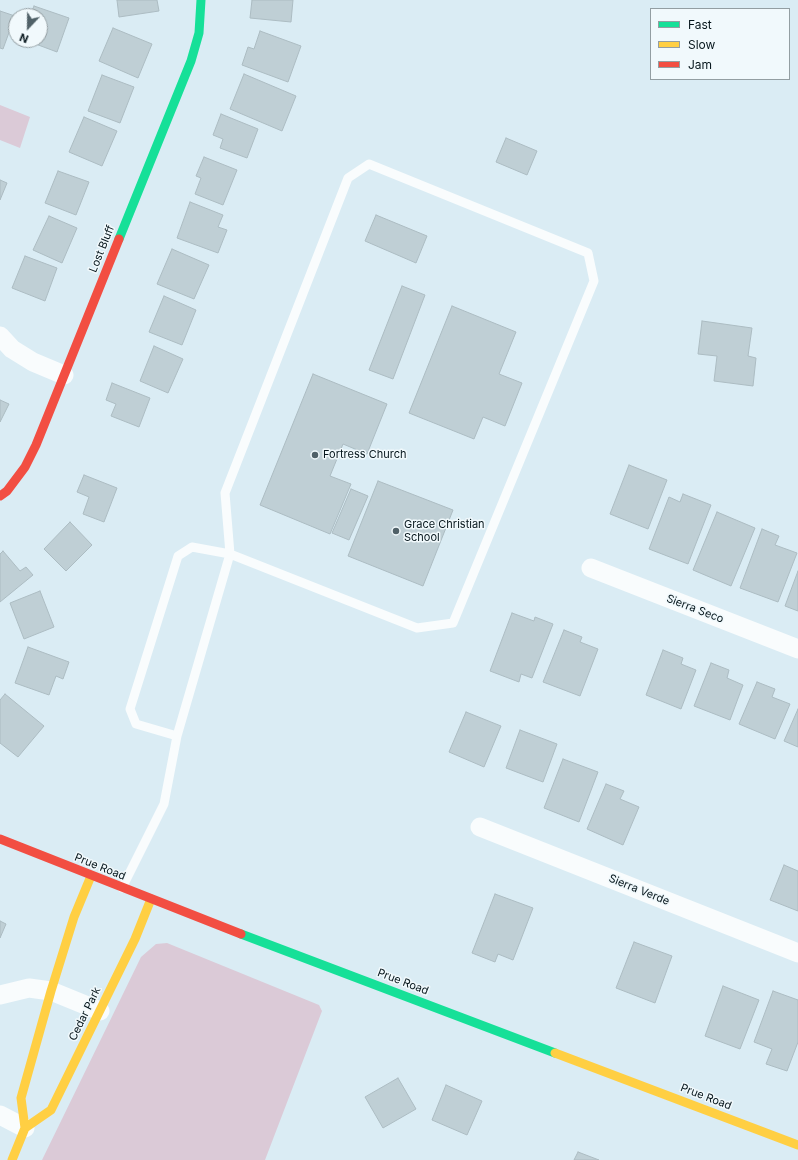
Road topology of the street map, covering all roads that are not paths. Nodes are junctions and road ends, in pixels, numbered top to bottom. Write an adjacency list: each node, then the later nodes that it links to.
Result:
1 (201, 0): 3 (street, Lost Bluff)
2 (0, 336): 3 (street)
3 (64, 375): 4 (street, Lost Bluff)
4 (0, 496)
5 (230, 554): 5 (lane); 8 (lane); 8 (lane)
6 (591, 568): 7 (street, Sierra Seco)
7 (798, 649)
8 (177, 736): 12 (lane)
9 (480, 827): 14 (street, Sierra Verde)
10 (0, 839): 11 (street, Prue Road)
11 (91, 876): 12 (street, Prue Road); 15 (street)
12 (122, 888): 13 (street, Prue Road)
13 (151, 900): 17 (street, Cedar Park); 20 (street, Prue Road)
14 (798, 953)
15 (51, 992): 16 (street); 17 (street); 19 (street)
16 (0, 995)
17 (100, 1011): 19 (street, Cedar Park)
18 (0, 1115): 19 (street)
19 (25, 1128): 21 (street)
20 (798, 1145)
21 (12, 1160)

